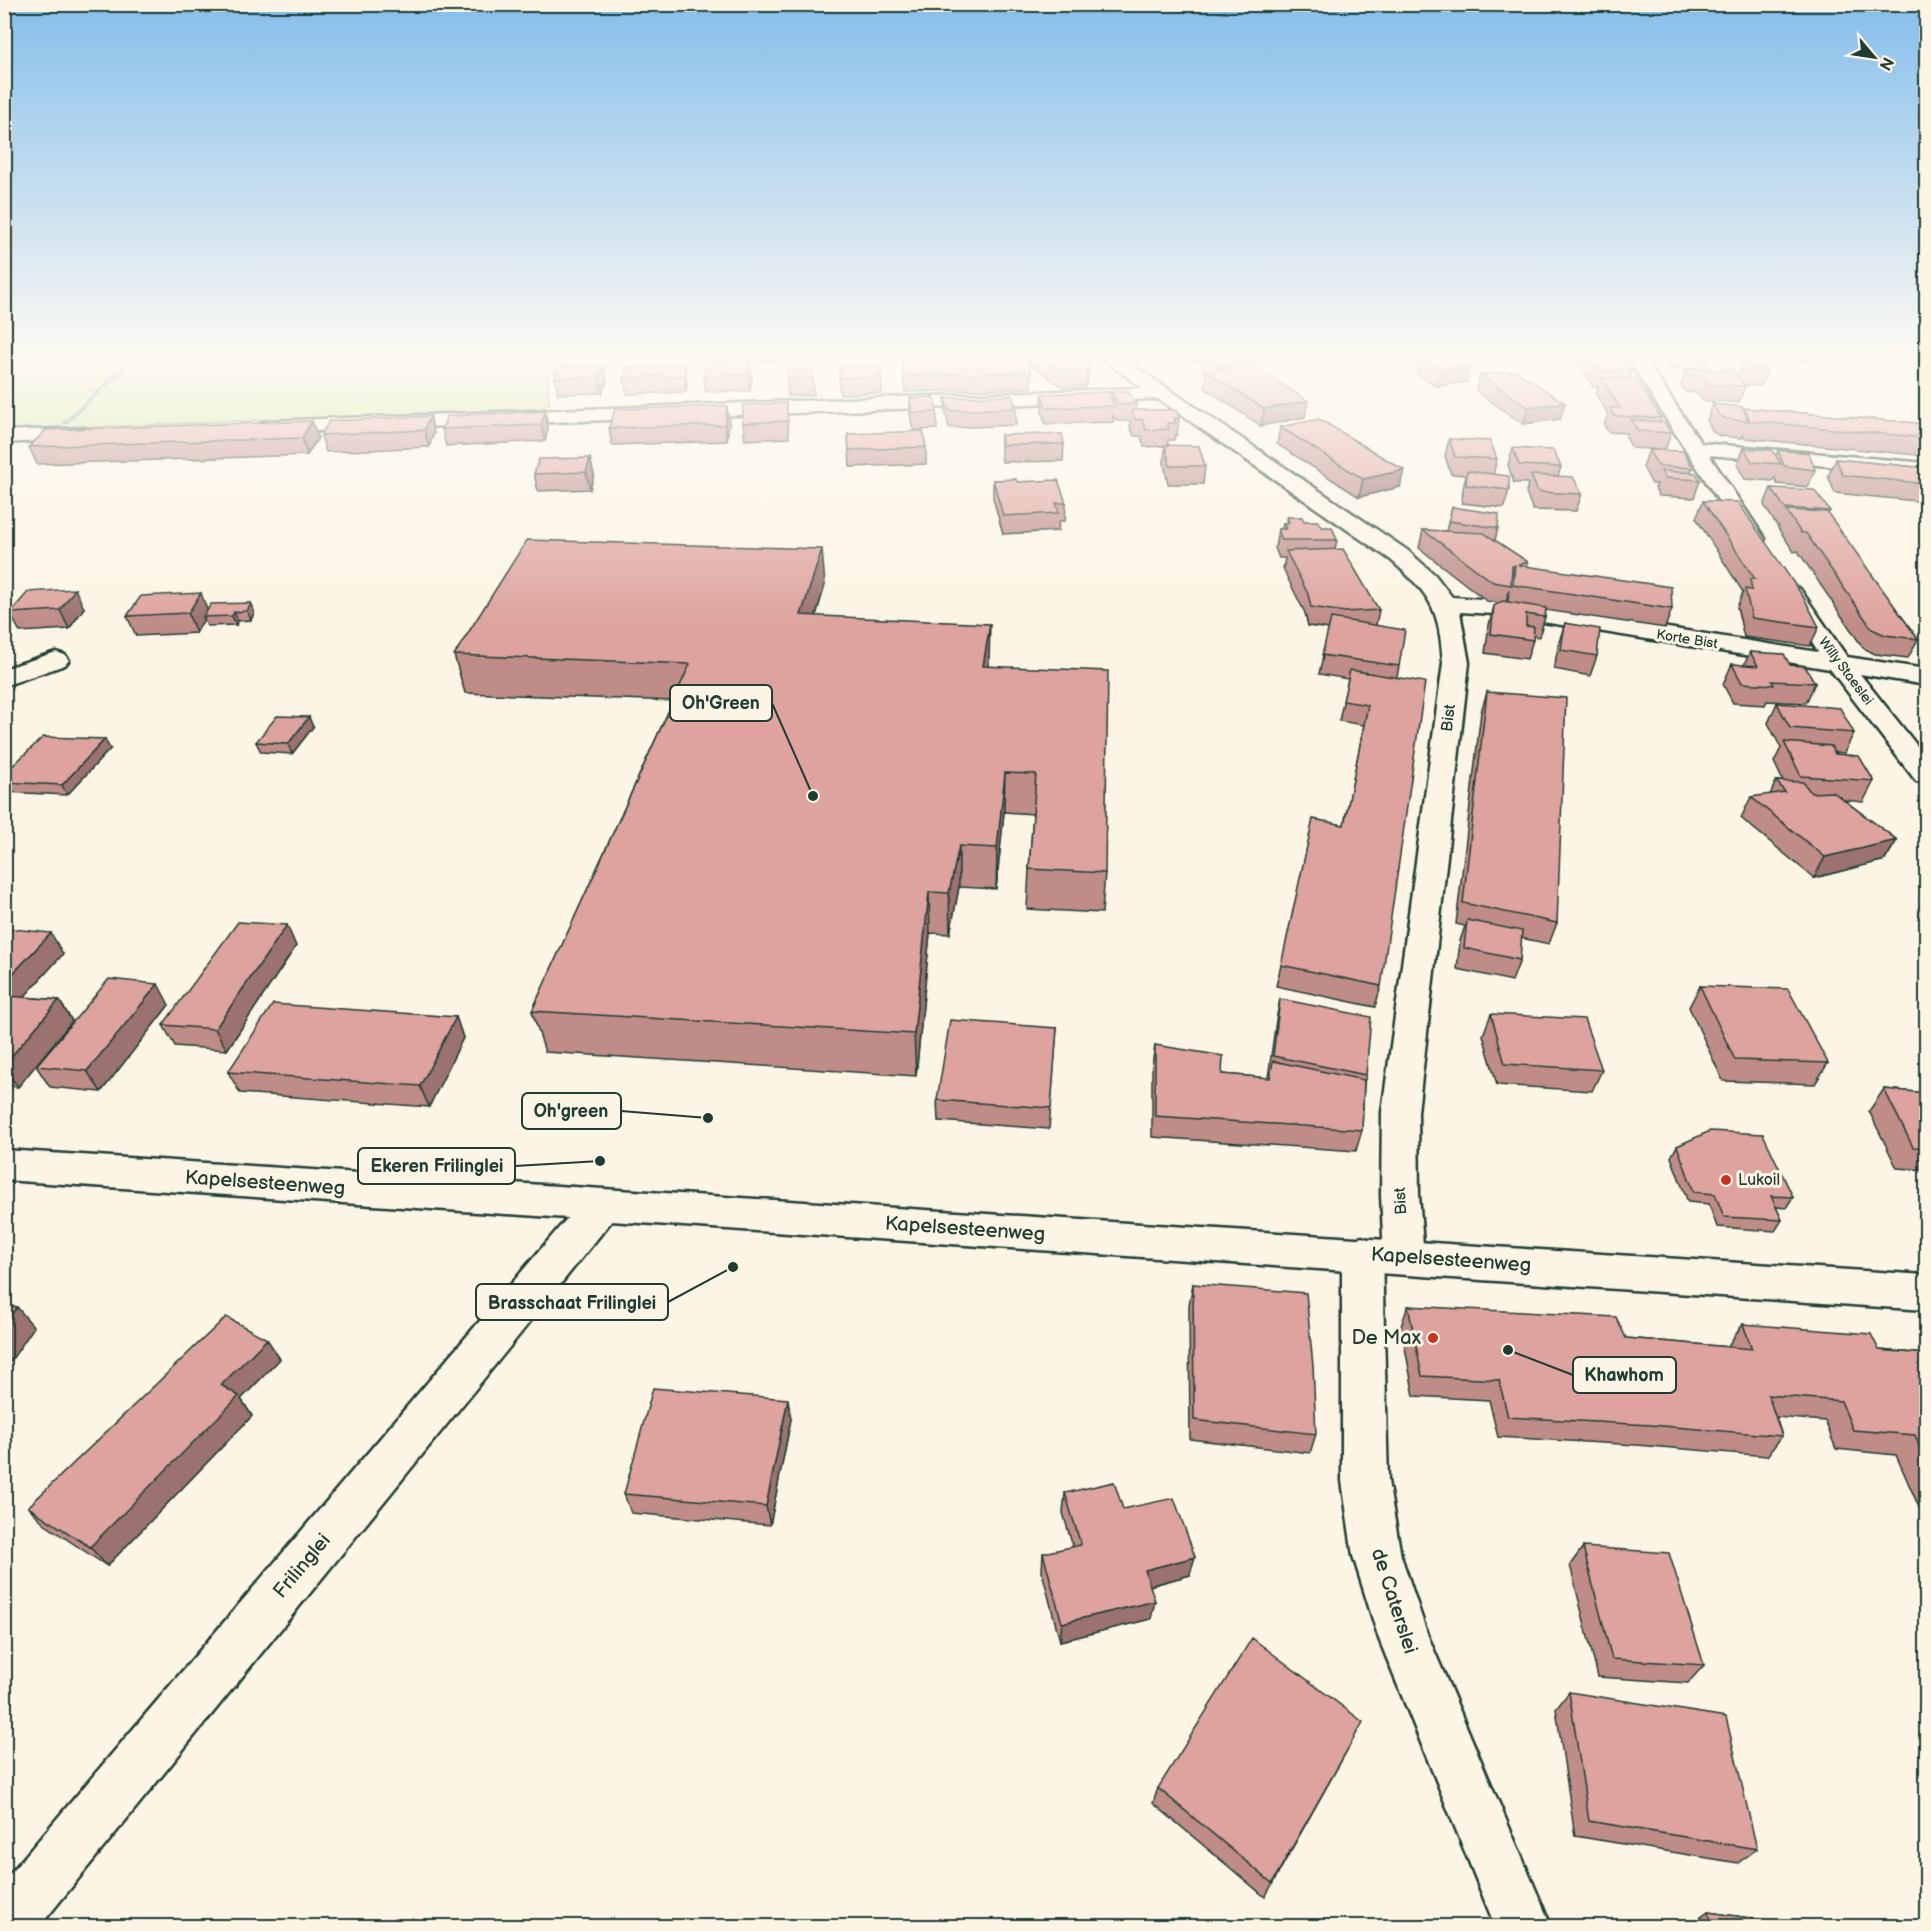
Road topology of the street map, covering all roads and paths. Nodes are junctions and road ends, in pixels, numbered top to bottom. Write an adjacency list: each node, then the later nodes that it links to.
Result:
1 (1234, 443): 7 (street, Bist)
2 (1691, 443): 3 (street)
3 (1694, 448): 4 (street); 5 (street)
4 (1926, 469)
5 (1766, 556)
6 (1779, 576): 9 (street, Willy Staeslei)
7 (1447, 604): 9 (street, Korte Bist); 15 (street, Bist)
8 (56, 660): 11 (street)
9 (1839, 664): 10 (street, Korte Bist); 12 (street, Willy Staeslei)
10 (1926, 677)
11 (4, 678)
12 (1926, 775)
13 (4, 1166): 14 (street, Kapelsesteenweg)
14 (600, 1207): 15 (street, Kapelsesteenweg); 17 (street, Frilinglei)
15 (1383, 1255): 16 (street, Kapelsesteenweg); 18 (street, de Caterslei)
16 (1926, 1293)
17 (4, 1926)
18 (1523, 1926)

